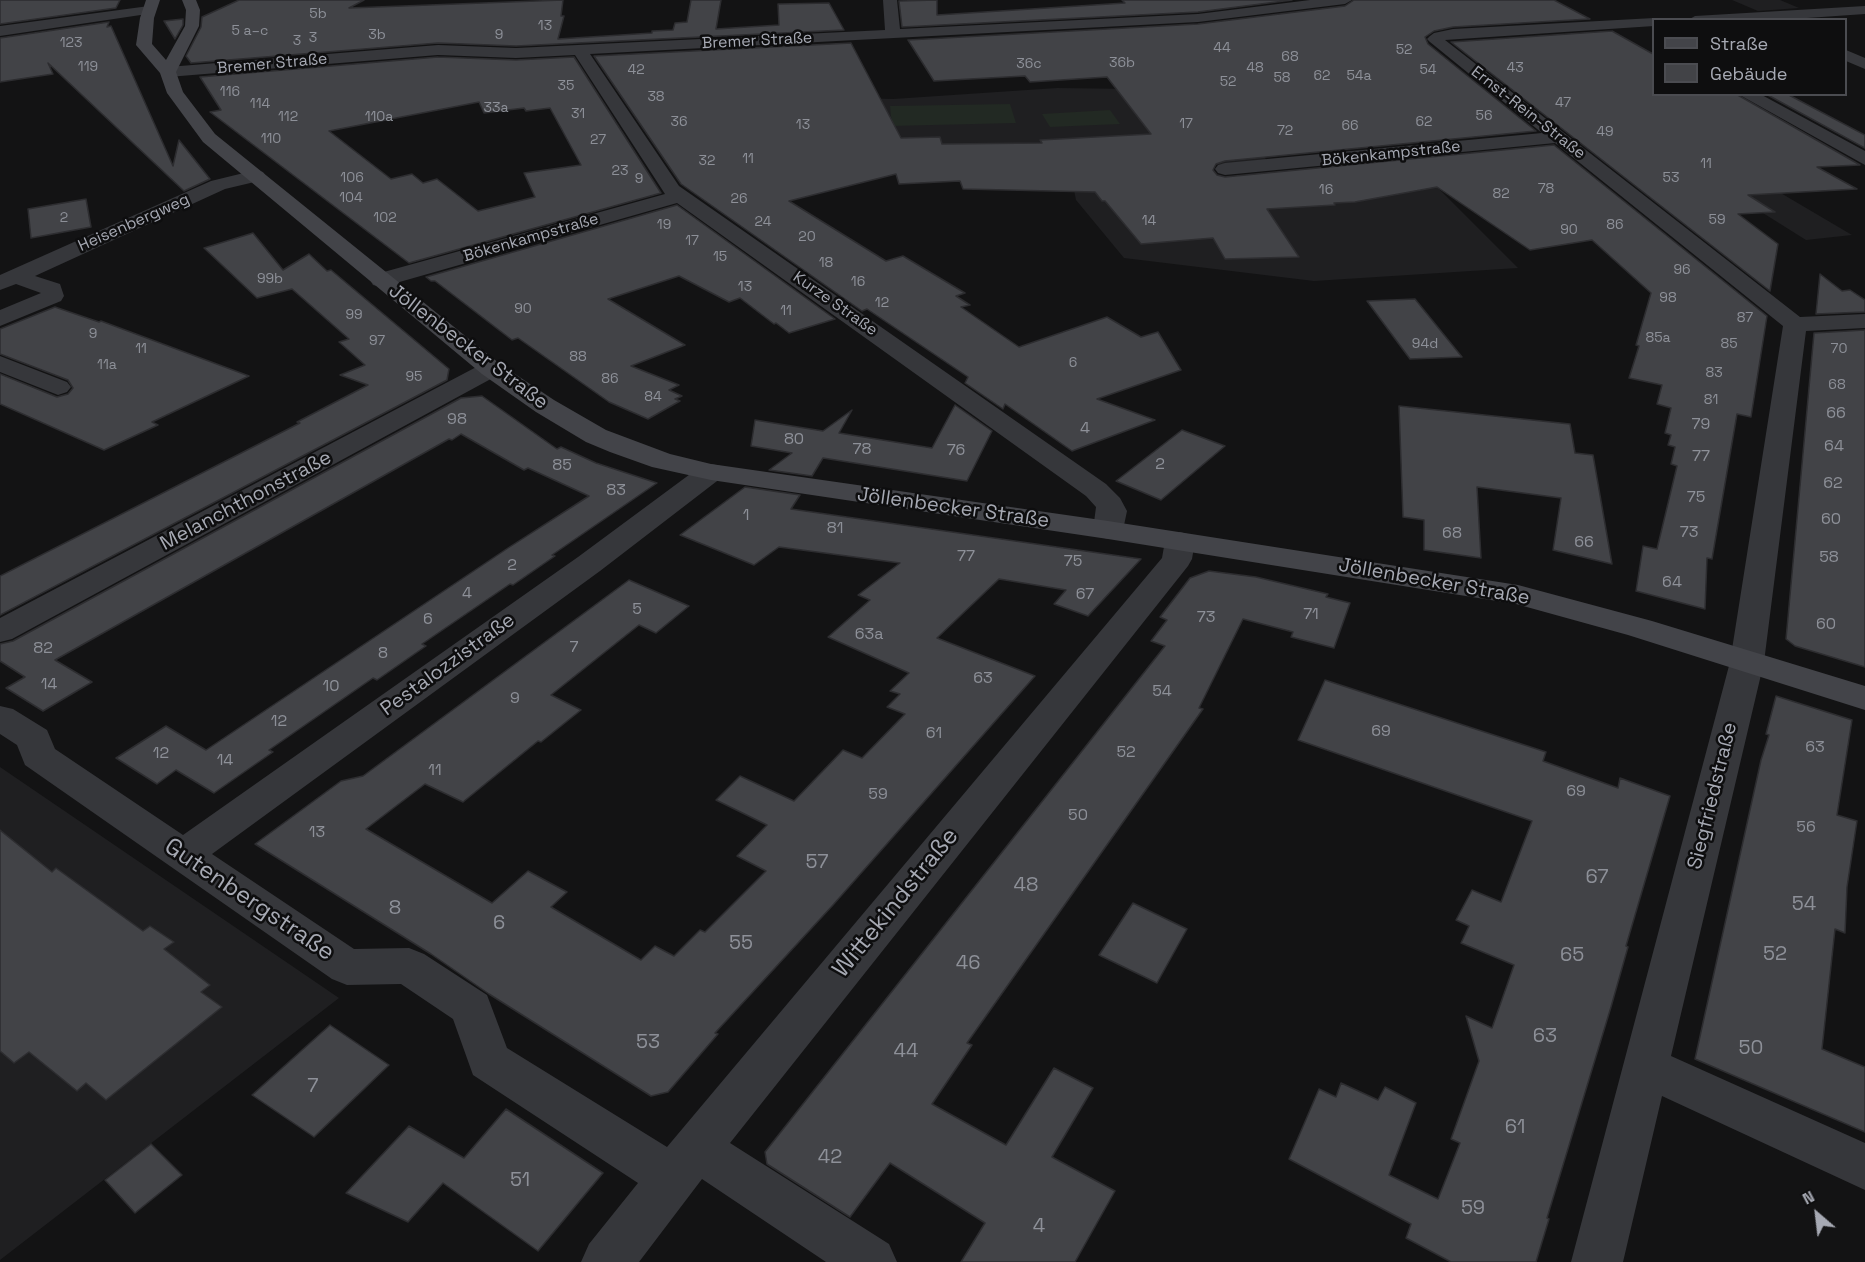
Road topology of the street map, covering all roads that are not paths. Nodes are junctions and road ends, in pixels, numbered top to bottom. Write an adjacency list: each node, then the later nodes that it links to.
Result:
1 (191, 0): 4 (main road); 17 (main road)
2 (890, 0): 12 (street)
3 (1345, 0): 12 (street, Bremer Straße)
4 (151, 5): 9 (street); 10 (main road)
5 (1865, 10): 7 (street)
6 (1622, 18): 8 (street, Ernst-Rein-Straße); 13 (street); 21 (street, Ernst-Rein-Straße)
7 (1761, 18)
8 (1650, 22)
9 (25, 27): 10 (street); 11 (street)
10 (145, 30): 17 (main road, Jöllenbecker Straße)
11 (0, 31)
12 (893, 34): 14 (street, Bremer Straße)
13 (1642, 38)
14 (580, 51): 17 (street, Bremer Straße); 25 (street, Kurze Straße)
15 (1847, 56): 16 (street)
16 (1865, 64)
17 (168, 72): 24 (main road, Jöllenbecker Straße)
18 (1750, 96): 20 (street)
19 (1853, 132): 20 (street)
20 (1820, 135): 22 (street)
21 (1557, 137): 23 (street, Bökenkampstraße); 30 (street, Ernst-Rein-Straße)
22 (1865, 159)
23 (1225, 169)
24 (256, 176): 26 (street, Heisenbergweg); 27 (main road, Jöllenbecker Straße)
25 (680, 196): 27 (street, Bökenkampstraße); 35 (street, Kurze Straße)
26 (8, 280): 28 (street, Heisenbergweg)
27 (381, 280): 32 (main road, Jöllenbecker Straße)
28 (0, 319)
29 (1865, 321): 30 (street)
30 (1795, 324): 38 (street, Siegfriedstraße)
31 (0, 363): 33 (street)
32 (491, 369): 34 (main road, Jöllenbecker Straße); 37 (street, Melanchthonstraße)
33 (58, 387)
34 (711, 472): 35 (main road, Jöllenbecker Straße); 41 (street, Pestalozzistraße)
35 (1108, 530): 36 (main road, Jöllenbecker Straße)
36 (1180, 541): 38 (main road, Jöllenbecker Straße); 43 (street, Wittekindstraße)
37 (0, 633)
38 (1747, 662): 39 (main road, Jöllenbecker Straße); 42 (street, Siegfriedstraße)
39 (1865, 698)
40 (0, 718): 41 (street, Gutenbergstraße)
41 (183, 855): 43 (street, Gutenbergstraße)
42 (1645, 1066): 44 (street); 47 (street, Siegfriedstraße)
43 (684, 1163): 45 (street, Wittekindstraße); 46 (street, Gutenbergstraße)
44 (1865, 1167)
45 (607, 1262)
46 (871, 1262)
47 (1597, 1262)

